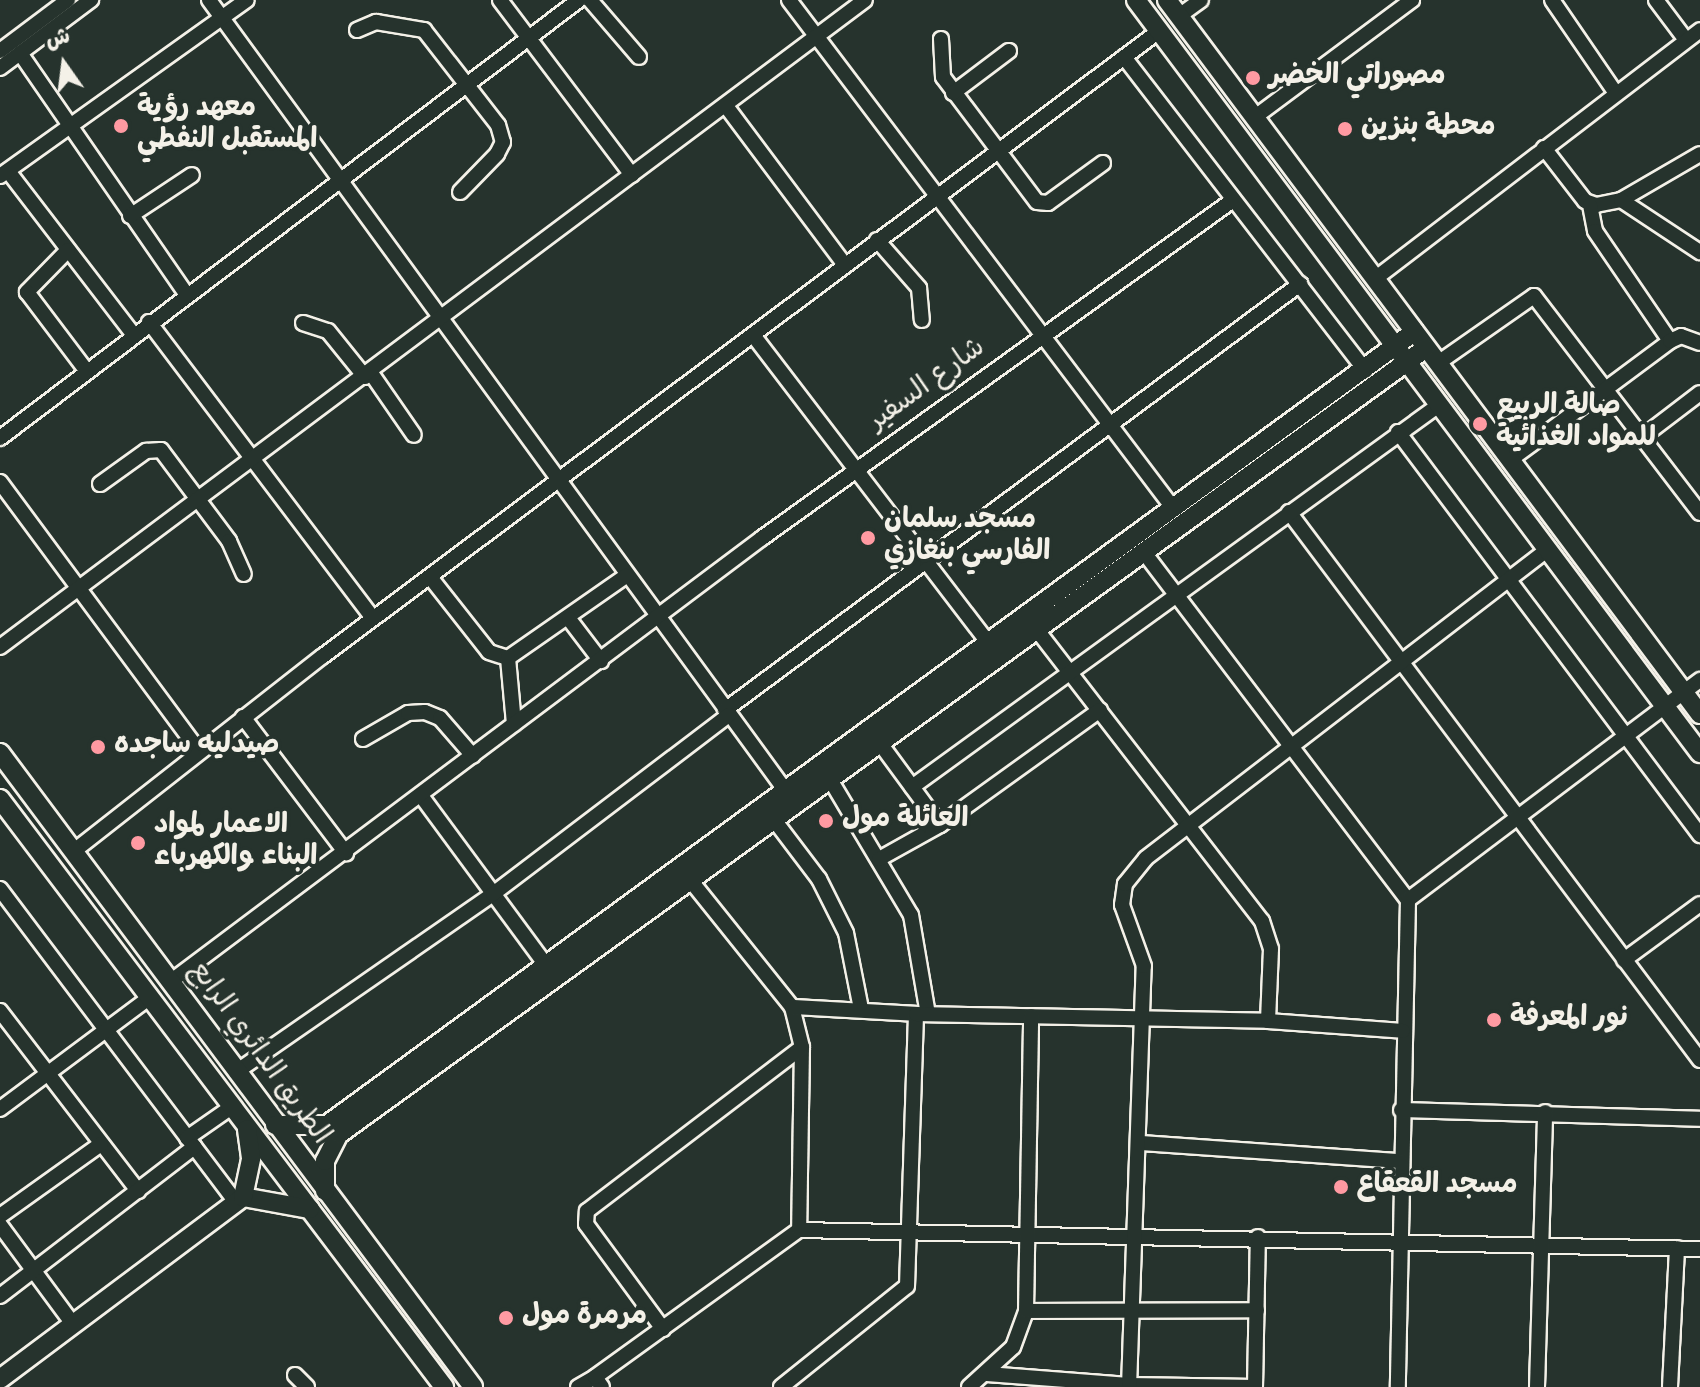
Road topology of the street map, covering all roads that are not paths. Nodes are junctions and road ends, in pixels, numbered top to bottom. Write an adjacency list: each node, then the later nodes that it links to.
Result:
1 (68, 0): 25 (street)
2 (91, 0): 27 (street)
3 (209, 0): 17 (street)
4 (247, 0): 17 (street)
5 (500, 0): 22 (street)
6 (579, 0): 22 (street)
7 (590, 0): 28 (street)
8 (789, 0): 21 (street)
9 (865, 0): 21 (street)
10 (1136, 0): 20 (main road)
11 (1167, 0): 16 (main road)
12 (1201, 0): 16 (street)
13 (1412, 0): 35 (street)
14 (1552, 0): 32 (street)
15 (1656, 0): 24 (street)
16 (1179, 16): 35 (main road)
17 (223, 19): 36 (street); 44 (street)
18 (357, 30): 31 (street)
19 (1700, 30): 24 (street)
20 (1159, 31): 29 (street); 59 (main road)
21 (816, 37): 34 (street); 46 (street)
22 (528, 38): 31 (street); 43 (street)
23 (941, 39): 33 (street)
24 (1686, 40): 32 (street)
25 (0, 51)
26 (1009, 51): 33 (street)
27 (20, 53): 30 (street); 36 (street)
28 (639, 57)
29 (1124, 57): 38 (street); 47 (street)
30 (0, 68)
31 (465, 82): 44 (street); 45 (street)
32 (1615, 92): 37 (street)
33 (953, 93): 38 (street)
34 (726, 106): 43 (street); 54 (street)
35 (1255, 117): 55 (main road)
36 (71, 126): 41 (street); 50 (street)
37 (1544, 148): 49 (street); 55 (street)
38 (999, 151): 40 (street); 46 (street)
39 (1700, 154): 48 (street)
40 (1103, 163)
41 (4, 174): 52 (street)
42 (192, 175): 50 (street)
43 (632, 175): 58 (street)
44 (338, 178): 57 (street); 58 (street)
45 (460, 192)
46 (940, 196): 51 (street); 66 (street)
47 (1233, 200): 56 (street); 66 (street, شارع السفير)
48 (1621, 200): 49 (street); 53 (street)
49 (1590, 205): 67 (street)
50 (130, 216): 57 (street)
51 (877, 240): 54 (street); 60 (street)
52 (68, 250): 64 (street); 72 (street)
53 (1700, 252)
54 (845, 265): 65 (street)
55 (1376, 278): 63 (main road)
56 (1300, 284): 73 (street); 79 (street)
57 (187, 295): 61 (street)
58 (443, 316): 74 (street); 89 (street)
59 (1372, 318): 70 (main road); 73 (main road)
60 (922, 320)
61 (149, 322): 64 (street); 85 (street)
62 (303, 323): 74 (street)
63 (1414, 332): 69 (main road); 70 (main road)
64 (133, 334): 72 (street)
65 (753, 335): 87 (street); 89 (street)
66 (1042, 336): 79 (street); 87 (street, شارع السفير)
67 (1670, 341): 68 (street); 76 (street)
68 (1700, 343)
69 (1426, 348): 70 (main road); 71 (main road)
70 (1400, 355): 73 (main road); 75 (main road)
71 (1438, 363): 76 (street); 86 (main road)
72 (86, 370): 82 (street)
73 (1372, 373): 75 (main road); 84 (main road); 88 (main road)
74 (368, 375): 81 (street); 85 (street)
75 (1421, 381): 78 (main road)
76 (1604, 390): 83 (street); 86 (street)
77 (1700, 393): 83 (street)
78 (1439, 405): 80 (street); 96 (main road)
79 (1111, 427): 93 (street); 98 (street)
80 (1398, 432): 94 (street); 102 (street)
81 (414, 435)
82 (0, 438)
83 (1641, 438): 95 (street)
84 (1245, 456): 88 (main road); 93 (main road)
85 (251, 460): 92 (street); 105 (street)
86 (1510, 460): 117 (main road)
87 (858, 469): 98 (street); 107 (street, شارع السفير)
88 (1257, 472): 97 (main road)
89 (561, 478): 100 (street); 101 (street)
90 (0, 482): 103 (street)
91 (100, 484): 92 (street)
92 (198, 497): 99 (street); 103 (street)
93 (1173, 508): 109 (main road)
94 (1289, 512): 104 (street); 114 (street)
95 (1700, 513)
96 (1547, 550): 102 (street); 119 (main road)
97 (1146, 555): 104 (street); 108 (main road)
98 (928, 563): 109 (street); 121 (street)
99 (244, 574)
100 (626, 576): 106 (street); 107 (street)
101 (430, 577): 105 (street); 112 (street)
102 (1508, 578): 114 (street); 126 (street)
103 (78, 588): 110 (street); 130 (street)
104 (1176, 597): 115 (street); 129 (street)
105 (373, 618): 123 (street)
106 (569, 619): 112 (street); 113 (street)
107 (658, 620): 113 (street, شارع السفير); 121 (street)
108 (1037, 630): 111 (main road); 115 (street)
109 (988, 642): 111 (street); 118 (main road)
110 (0, 647)
111 (1000, 657): 124 (main road)
112 (508, 658): 125 (street)
113 (601, 661): 125 (street, شارع السفير)
114 (1401, 661): 129 (street); 140 (street)
115 (1070, 673): 120 (street); 135 (street)
116 (1700, 680): 117 (street)
117 (1684, 693): 119 (street); 122 (main road)
118 (907, 701): 124 (main road); 136 (main road)
119 (1665, 707): 126 (street); 132 (main road)
120 (1100, 710): 142 (street); 143 (street)
121 (727, 713): 136 (street); 150 (street)
122 (1700, 714)
123 (243, 717): 130 (street); 146 (street)
124 (920, 717): 128 (main road)
125 (514, 724): 133 (street, شارع السفير)
126 (1626, 737): 140 (street); 144 (street)
127 (363, 739): 133 (street)
128 (882, 746): 134 (main road); 135 (street)
129 (1290, 747): 142 (street); 151 (street)
130 (198, 750): 145 (street)
131 (0, 753): 145 (main road, الطريق الدائري الرابع)
132 (1700, 753)
133 (473, 756): 137 (street, شارع السفير)
134 (831, 781): 139 (main road); 147 (street)
135 (912, 787): 143 (street)
136 (785, 790): 139 (street); 154 (main road)
137 (422, 797): 146 (street, شارع السفير); 150 (street)
138 (0, 799): 156 (main road, الطريق الدائري الرابع)
139 (796, 806): 141 (main road)
140 (1518, 820): 151 (street); 153 (street)
141 (775, 821): 148 (main road); 158 (street)
142 (1189, 824): 161 (street); 163 (street)
143 (940, 825): 147 (street)
144 (1700, 835)
145 (74, 851): 155 (main road, الطريق الدائري الرابع)
146 (346, 853): 155 (street, شارع السفير)
147 (879, 859): 159 (street)
148 (691, 881): 157 (street); 181 (main road)
149 (0, 889): 164 (street)
150 (493, 894): 154 (street); 168 (street)
151 (1408, 900): 165 (street)
152 (1700, 904): 153 (street)
153 (1624, 960): 167 (street)
154 (545, 964): 175 (main road)
155 (170, 982): 168 (main road, الطريق الدائري الرابع)
156 (150, 997): 164 (street); 173 (main road, الطريق الدائري الرابع)
157 (792, 1007): 158 (street); 166 (street)
158 (861, 1009): 159 (street)
159 (922, 1014): 160 (street); 187 (street)
160 (1031, 1016): 161 (street); 188 (street)
161 (1143, 1018): 163 (street); 177 (street)
162 (3, 1020): 169 (street)
163 (1268, 1021): 165 (street)
164 (105, 1030): 169 (street); 176 (street)
165 (1403, 1031): 171 (street)
166 (802, 1047): 186 (street); 201 (street)
167 (1700, 1060)
168 (236, 1072): 175 (main road, الطريق الدائري الرابع)
169 (48, 1073): 170 (street); 178 (street)
170 (0, 1109)
171 (1401, 1110): 172 (street); 179 (street)
172 (1545, 1112): 174 (street); 192 (street)
173 (238, 1113): 176 (street); 182 (main road); 183 (main road, الطريق الدائري الرابع)
174 (1700, 1119)
175 (275, 1125): 181 (main road, الطريق الدائري الرابع)
176 (190, 1143): 180 (street); 182 (street)
177 (1141, 1143): 179 (street); 190 (street)
178 (101, 1144): 180 (street); 184 (street)
179 (1400, 1161): 191 (street)
180 (138, 1191): 195 (street)
181 (325, 1191): 209 (main road, الطريق الدائري الرابع)
182 (240, 1199): 183 (main road); 200 (main road)
183 (310, 1209): 208 (main road, الطريق الدائري الرابع)
184 (0, 1216)
185 (0, 1225): 195 (street)
186 (799, 1230): 187 (street); 201 (street)
187 (909, 1236): 188 (street); 211 (street)
188 (1027, 1236): 190 (street); 198 (street)
189 (1258, 1237): 190 (street); 191 (street); 197 (street)
190 (1136, 1238): 199 (street)
191 (1398, 1242): 192 (street); 214 (street)
192 (1543, 1242): 193 (street); 215 (street)
193 (1677, 1248): 194 (street); 216 (street)
194 (1700, 1249)
195 (34, 1270): 196 (street); 200 (street)
196 (0, 1296)
197 (1257, 1310): 199 (street); 213 (street)
198 (1026, 1311): 199 (street); 202 (street)
199 (1131, 1314): 206 (street)
200 (73, 1324): 204 (main road)
201 (663, 1329): 205 (street)
202 (987, 1374): 206 (street); 212 (street)
203 (295, 1375): 207 (street)
204 (0, 1379)
205 (599, 1382): 210 (street)
206 (1129, 1386): 213 (street)
207 (307, 1387)
208 (444, 1387)
209 (473, 1387)
210 (578, 1387)
211 (781, 1387)
212 (969, 1387)
213 (1255, 1387)
214 (1398, 1387)
215 (1537, 1387)
216 (1670, 1387)

